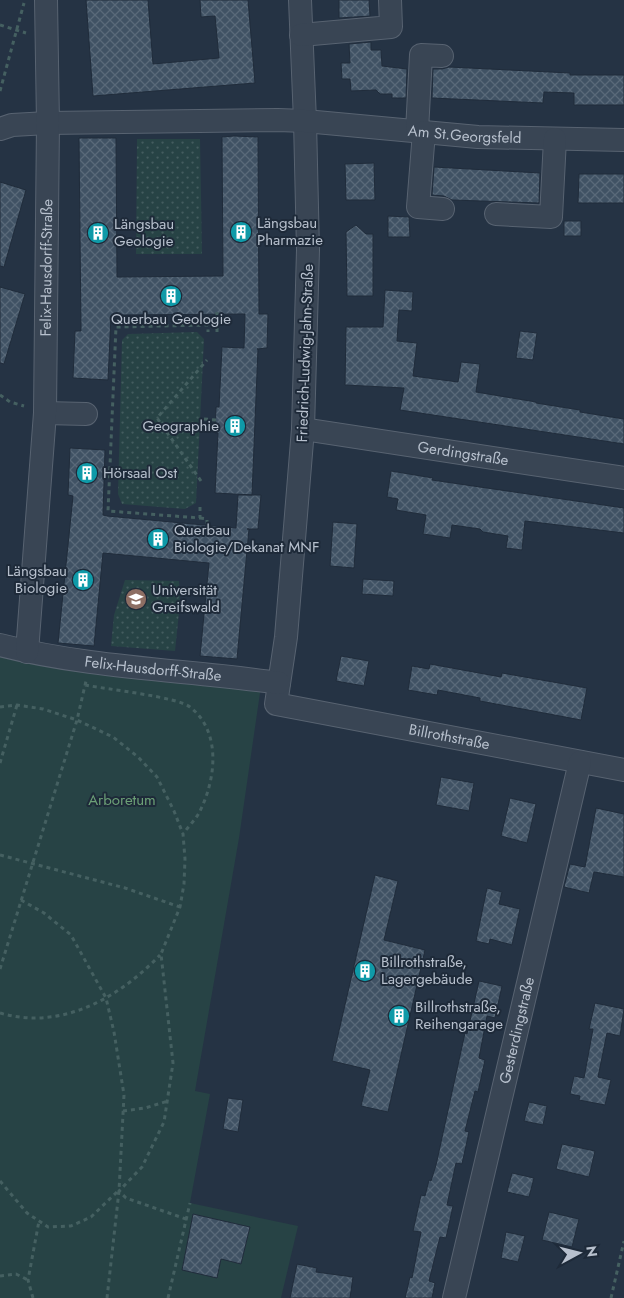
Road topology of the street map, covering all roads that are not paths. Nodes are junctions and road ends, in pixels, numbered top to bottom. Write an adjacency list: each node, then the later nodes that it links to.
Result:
1 (46, 0): 7 (street, Felix-Hausdorff-Straße)
2 (300, 0): 4 (street, Friedrich-Ludwig-Jahn-Straße)
3 (390, 0): 4 (street)
4 (301, 34): 6 (street, Friedrich-Ludwig-Jahn-Straße)
5 (442, 56): 9 (street)
6 (305, 121): 7 (street); 9 (street, Am St.Georgsfeld); 16 (street, Friedrich-Ludwig-Jahn-Straße)
7 (48, 122): 8 (street); 14 (street, Felix-Hausdorff-Straße)
8 (0, 129)
9 (420, 132): 10 (street, Am St.Georgsfeld); 12 (street)
10 (555, 139): 11 (street, Am St.Georgsfeld); 13 (street)
11 (624, 140)
12 (443, 208)
13 (496, 214)
14 (45, 413): 15 (street); 19 (street, Felix-Hausdorff-Straße)
15 (86, 414)
16 (304, 429): 17 (street, Gerdingstraße); 20 (street, Friedrich-Ludwig-Jahn-Straße)
17 (624, 478)
18 (0, 645): 19 (street, Felix-Hausdorff-Straße)
19 (27, 652): 20 (street, Felix-Hausdorff-Straße)
20 (278, 693): 21 (street, Billrothstraße)
21 (580, 762): 22 (street, Billrothstraße); 23 (street, Gesterdingstraße)
22 (624, 770)
23 (454, 1298)

